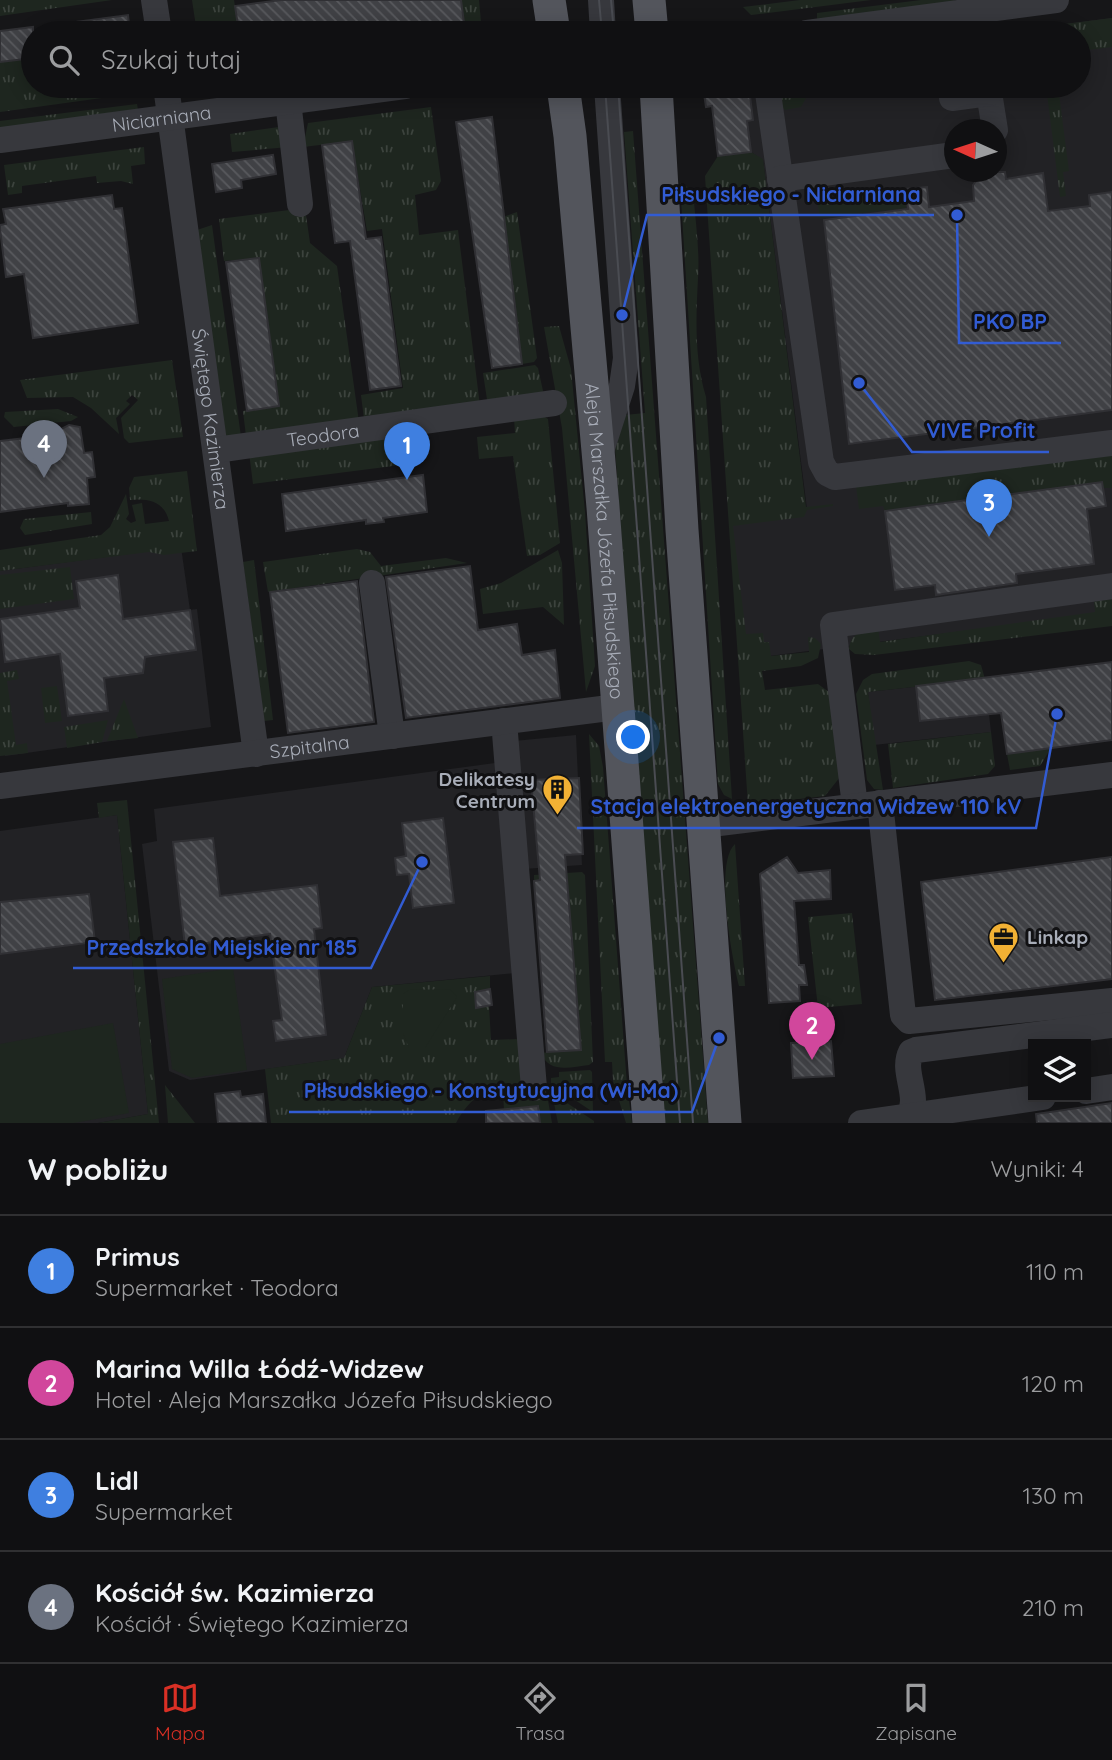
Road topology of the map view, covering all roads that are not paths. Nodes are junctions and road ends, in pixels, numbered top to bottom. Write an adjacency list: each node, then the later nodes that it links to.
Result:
1 (154, 0): 7 (street)
2 (549, 0): 8 (main road)
3 (600, 0): 9 (street)
4 (649, 0): 10 (main road)
5 (1056, 0): 6 (street)
6 (965, 14): 11 (street)
7 (157, 21)
8 (552, 21)
9 (602, 21)
10 (651, 21)
11 (907, 21)
12 (168, 98): 20 (street, Świętego Kazimierza)
13 (311, 98): 19 (street, Niciarniana)
14 (565, 98): 29 (main road, Aleja Marszałka Józefa Piłsudskiego)
15 (608, 98): 29 (street)
16 (657, 98): 39 (main road)
17 (769, 98): 24 (street)
18 (990, 98): 21 (street)
19 (288, 101): 20 (street, Niciarniana); 25 (street)
20 (170, 117): 22 (street, Niciarniana); 28 (street, Świętego Kazimierza)
21 (993, 119)
22 (0, 140)
23 (944, 156): 24 (street)
24 (780, 178): 27 (street)
25 (300, 204)
26 (554, 403): 28 (street, Teodora)
27 (1112, 443)
28 (216, 450): 35 (street, Świętego Kazimierza)
29 (598, 459): 32 (main road, Aleja Marszałka Józefa Piłsudskiego)
30 (372, 583): 34 (street)
31 (1112, 586): 38 (street)
32 (617, 707): 33 (street, Szpitalna); 48 (main road, Aleja Marszałka Józefa Piłsudskiego)
33 (504, 721): 34 (street, Szpitalna); 44 (street)
34 (392, 736): 35 (street, Szpitalna)
35 (257, 754): 37 (street, Szpitalna)
36 (1112, 775): 38 (street)
37 (0, 786)
38 (868, 805): 39 (street); 40 (street)
39 (703, 825): 49 (main road)
40 (1112, 1001)
41 (1112, 1025): 42 (street)
42 (1058, 1036): 47 (street)
43 (1112, 1087): 45 (street)
44 (534, 1088)
45 (1091, 1090)
46 (1028, 1099): 47 (street)
47 (914, 1113): 50 (street)
48 (649, 1123)
49 (725, 1123)
50 (861, 1123)

